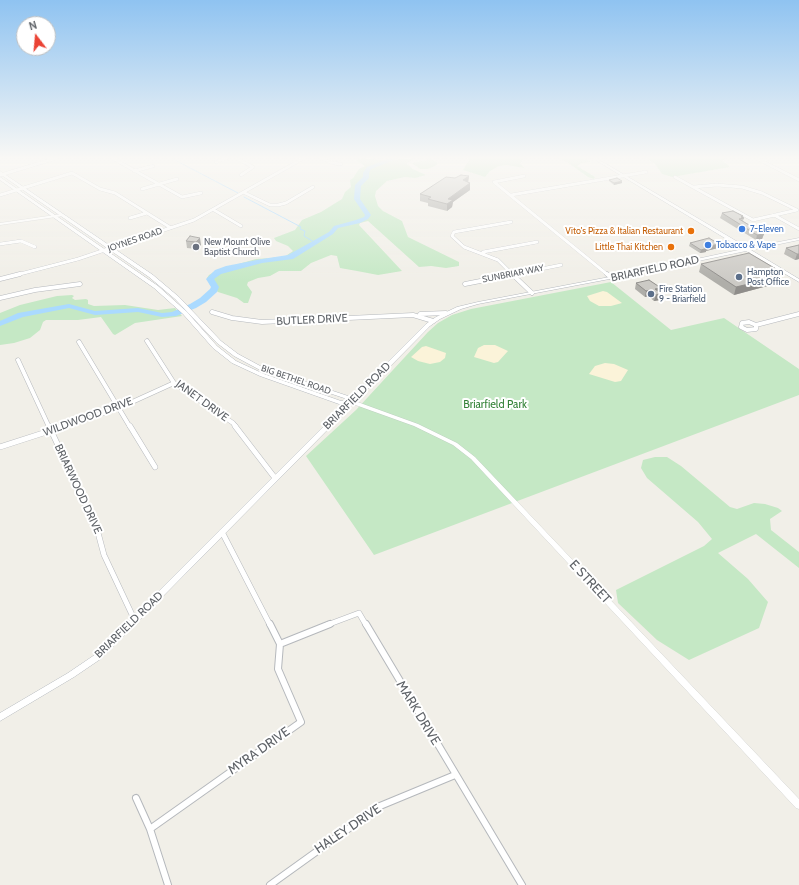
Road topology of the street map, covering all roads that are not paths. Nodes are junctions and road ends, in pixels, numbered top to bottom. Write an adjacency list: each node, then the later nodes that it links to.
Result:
1 (30, 199): 15 (main road, BIG BETHEL ROAD)
2 (39, 199): 13 (main road, BIG BETHEL ROAD)
3 (126, 199): 12 (street)
4 (232, 199): 11 (street, JOYNES ROAD)
5 (259, 199): 6 (street)
6 (292, 199)
7 (515, 199): 32 (street)
8 (661, 199): 28 (main road)
9 (715, 199): 14 (street)
10 (775, 199): 14 (street)
11 (214, 210): 19 (street); 20 (street, JOYNES ROAD)
12 (147, 213): 16 (street); 20 (street)
13 (62, 215): 15 (street); 26 (main road, BIG BETHEL ROAD)
14 (774, 215): 21 (street)
15 (55, 216): 18 (street); 27 (main road, BIG BETHEL ROAD)
16 (130, 218)
17 (511, 222): 29 (street)
18 (0, 224)
19 (241, 226)
20 (171, 228): 26 (street, JOYNES ROAD)
21 (799, 229)
22 (799, 239): 28 (main road, BRIARFIELD ROAD)
23 (537, 242): 29 (street)
24 (0, 244): 25 (street)
25 (35, 247)
26 (110, 248): 27 (street, JOYNES ROAD); 39 (main road, BIG BETHEL ROAD)
27 (104, 250): 33 (street, JOYNES ROAD); 39 (main road, BIG BETHEL ROAD)
28 (747, 250): 32 (main road, BRIARFIELD ROAD); 34 (main road)
29 (481, 252): 31 (street)
30 (561, 265): 31 (street, SUNBRIAR WAY)
31 (513, 274): 36 (street, SUNBRIAR WAY); 37 (street)
32 (612, 278): 37 (main road, BRIARFIELD ROAD)
33 (0, 279)
34 (799, 281)
35 (80, 284): 38 (street)
36 (465, 284)
37 (532, 293): 41 (main road, BRIARFIELD ROAD)
38 (0, 298)
39 (187, 312): 50 (main road, BIG BETHEL ROAD)
40 (212, 312): 43 (street, BUTLER DRIVE)
41 (446, 313): 43 (street, BUTLER DRIVE); 44 (main road, BRIARFIELD ROAD)
42 (799, 314): 45 (street)
43 (413, 315): 44 (street, BUTLER DRIVE)
44 (433, 321): 50 (main road, BRIARFIELD ROAD)
45 (756, 325)
46 (147, 341): 49 (street, JANET DRIVE)
47 (79, 342): 51 (street)
48 (18, 360): 52 (street, BRIARWOOD DRIVE)
49 (174, 383): 51 (street, WILDWOOD DRIVE); 55 (street, JANET DRIVE)
50 (352, 402): 55 (main road, BRIARFIELD ROAD); 62 (street, E STREET)
51 (119, 408): 52 (street, WILDWOOD DRIVE); 54 (street)
52 (51, 430): 53 (street, WILDWOOD DRIVE); 57 (street, BRIARWOOD DRIVE)
53 (0, 447)
54 (155, 467)
55 (275, 478): 56 (main road, BRIARFIELD ROAD)
56 (222, 532): 57 (main road, BRIARFIELD ROAD); 58 (street)
57 (135, 620): 59 (main road, BRIARFIELD ROAD)
58 (280, 644): 60 (street, MARK DRIVE); 63 (street, MYRA DRIVE)
59 (0, 717)
60 (455, 775): 65 (street, HALEY DRIVE); 66 (street, MARK DRIVE)
61 (136, 798): 63 (street)
62 (799, 805)
63 (150, 829): 64 (street)
64 (168, 885)
65 (270, 885)
66 (522, 885)

